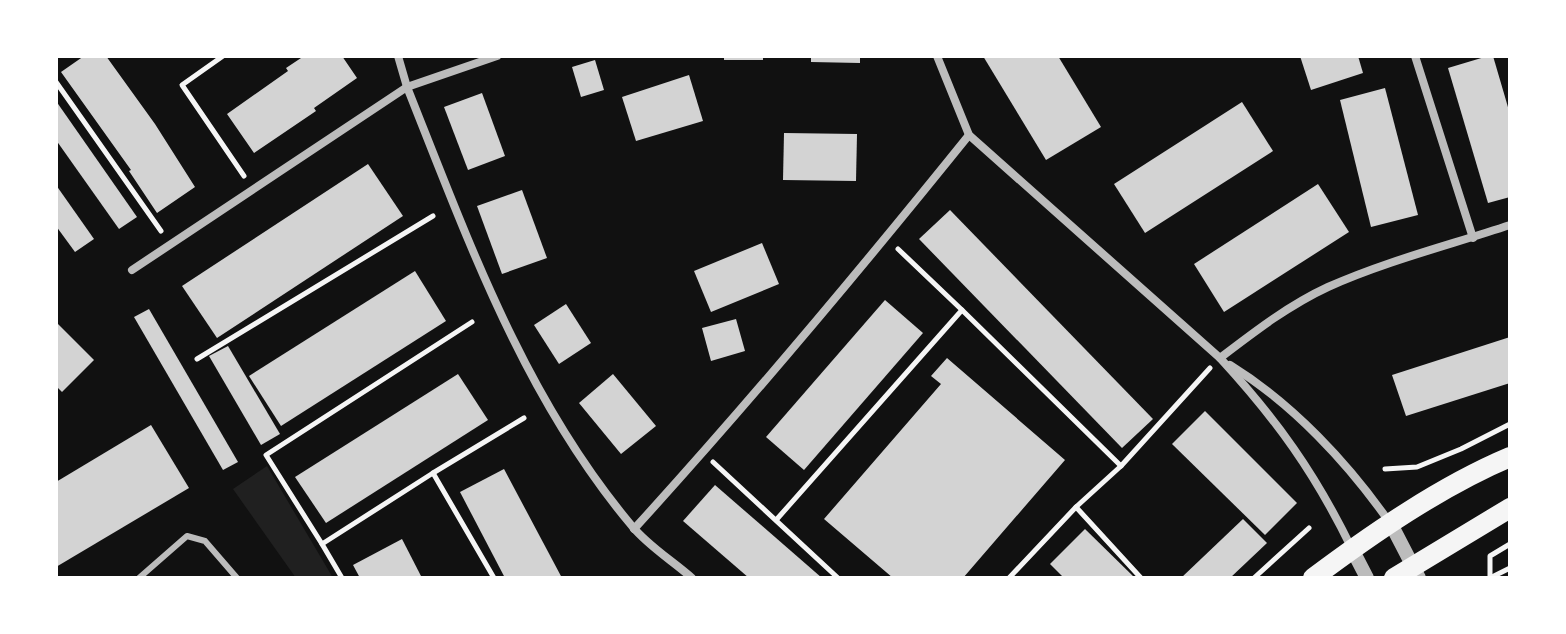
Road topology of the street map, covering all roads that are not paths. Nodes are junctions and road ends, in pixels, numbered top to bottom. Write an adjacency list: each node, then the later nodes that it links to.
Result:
1 (398, 56): 5 (street)
2 (497, 56): 5 (street)
3 (937, 56): 6 (street)
4 (1415, 56): 8 (street)
5 (407, 87): 9 (street); 14 (street)
6 (969, 135): 10 (street); 14 (street)
7 (1510, 225): 8 (street)
8 (1473, 238): 10 (street)
9 (132, 270)
10 (1220, 358): 13 (street); 15 (street)
11 (1510, 457): 13 (main road)
12 (1510, 508): 16 (main road)
13 (1391, 524): 15 (main road); 16 (street)
14 (634, 529): 19 (street)
15 (1352, 549): 20 (main road); 21 (street)
16 (1416, 572): 22 (main road)
17 (139, 578): 18 (lane)
18 (237, 578)
19 (692, 578)
20 (1313, 578)
21 (1367, 578)
22 (1394, 578)

